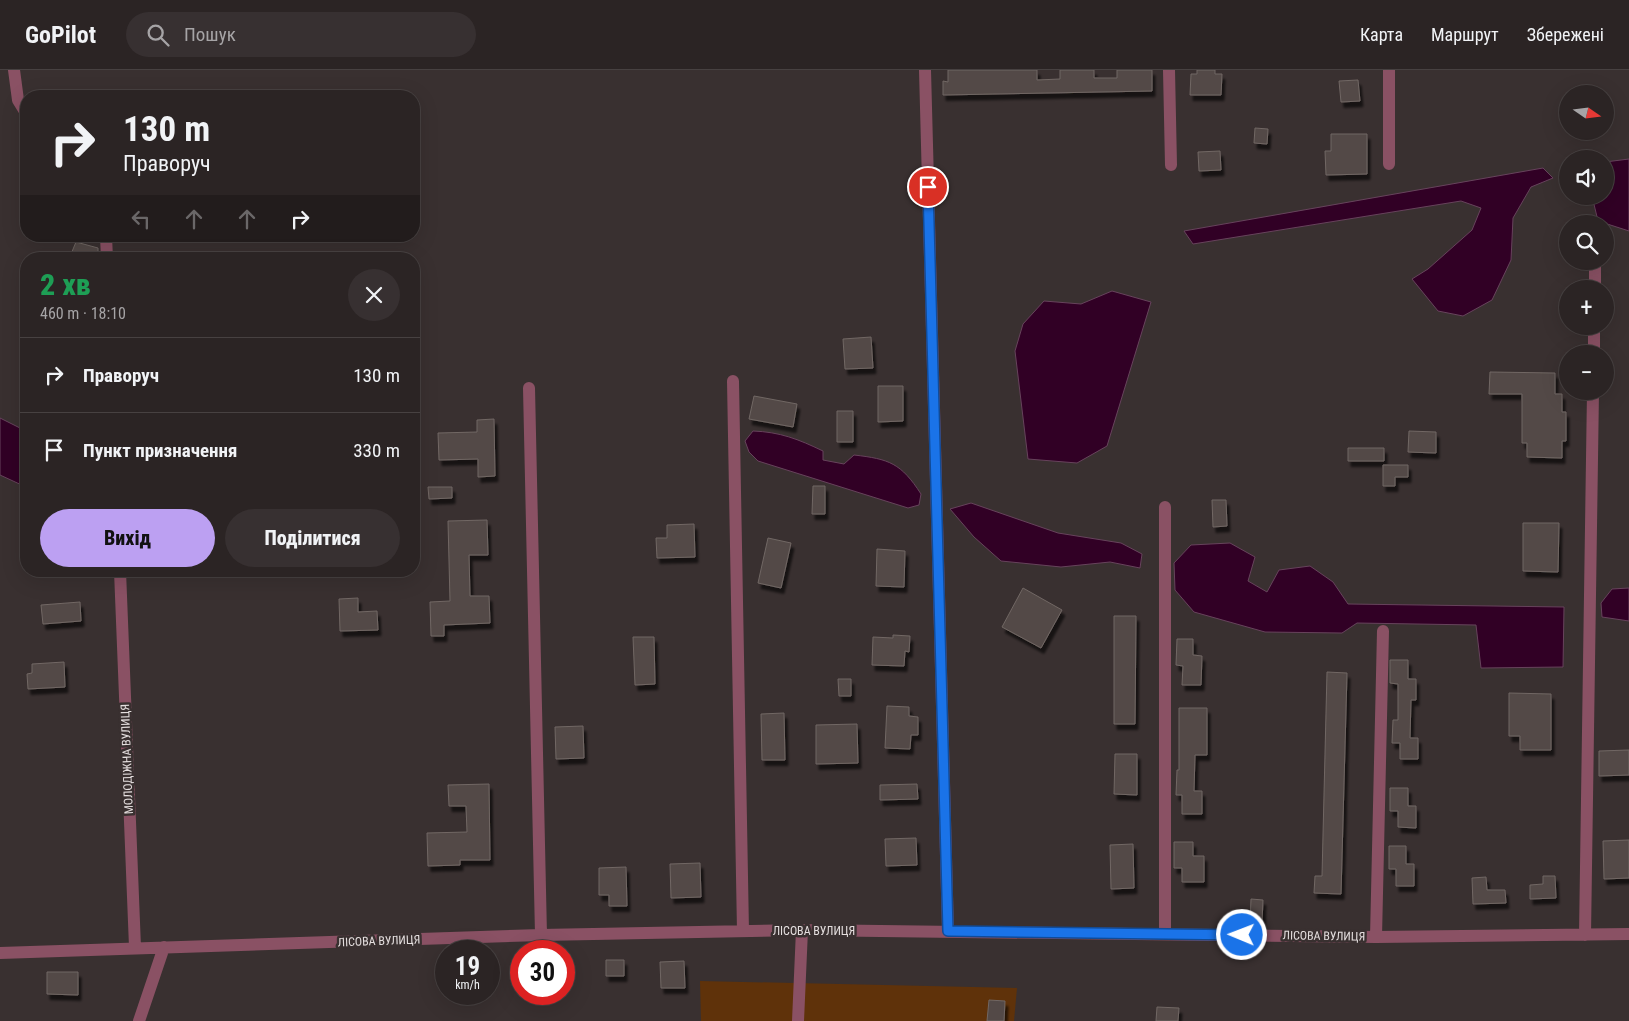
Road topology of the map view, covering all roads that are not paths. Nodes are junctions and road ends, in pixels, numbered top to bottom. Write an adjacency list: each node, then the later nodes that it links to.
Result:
1 (14, 70): 5 (street)
2 (925, 70): 16 (street)
3 (1169, 70): 7 (street)
4 (1389, 70): 6 (street)
5 (20, 103)
6 (1389, 164)
7 (1171, 165)
8 (733, 381): 15 (street)
9 (529, 388): 20 (street)
10 (1593, 400): 19 (street)
11 (1165, 507): 17 (street)
12 (120, 577): 22 (street, МОЛОДІЖНА ВУЛИЦЯ)
13 (1383, 631): 21 (street)
14 (802, 930): 15 (street, ЛІСОВА ВУЛИЦЯ); 16 (street, ЛІСОВА ВУЛИЦЯ); 26 (street)
15 (743, 931): 20 (street, ЛІСОВА ВУЛИЦЯ)
16 (948, 931): 17 (street, ЛІСОВА ВУЛИЦЯ)
17 (1165, 934): 21 (street, ЛІСОВА ВУЛИЦЯ)
18 (1629, 934): 19 (street, ЛІСОВА ВУЛИЦЯ)
19 (1585, 935): 21 (street, ЛІСОВА ВУЛИЦЯ)
20 (541, 936): 23 (street, ЛІСОВА ВУЛИЦЯ)
21 (1376, 937)
22 (134, 947): 23 (street, ЛІСОВА ВУЛИЦЯ); 24 (street, ЛІСОВА ВУЛИЦЯ)
23 (164, 947): 25 (street)
24 (0, 952)
25 (140, 1021)
26 (798, 1021)

